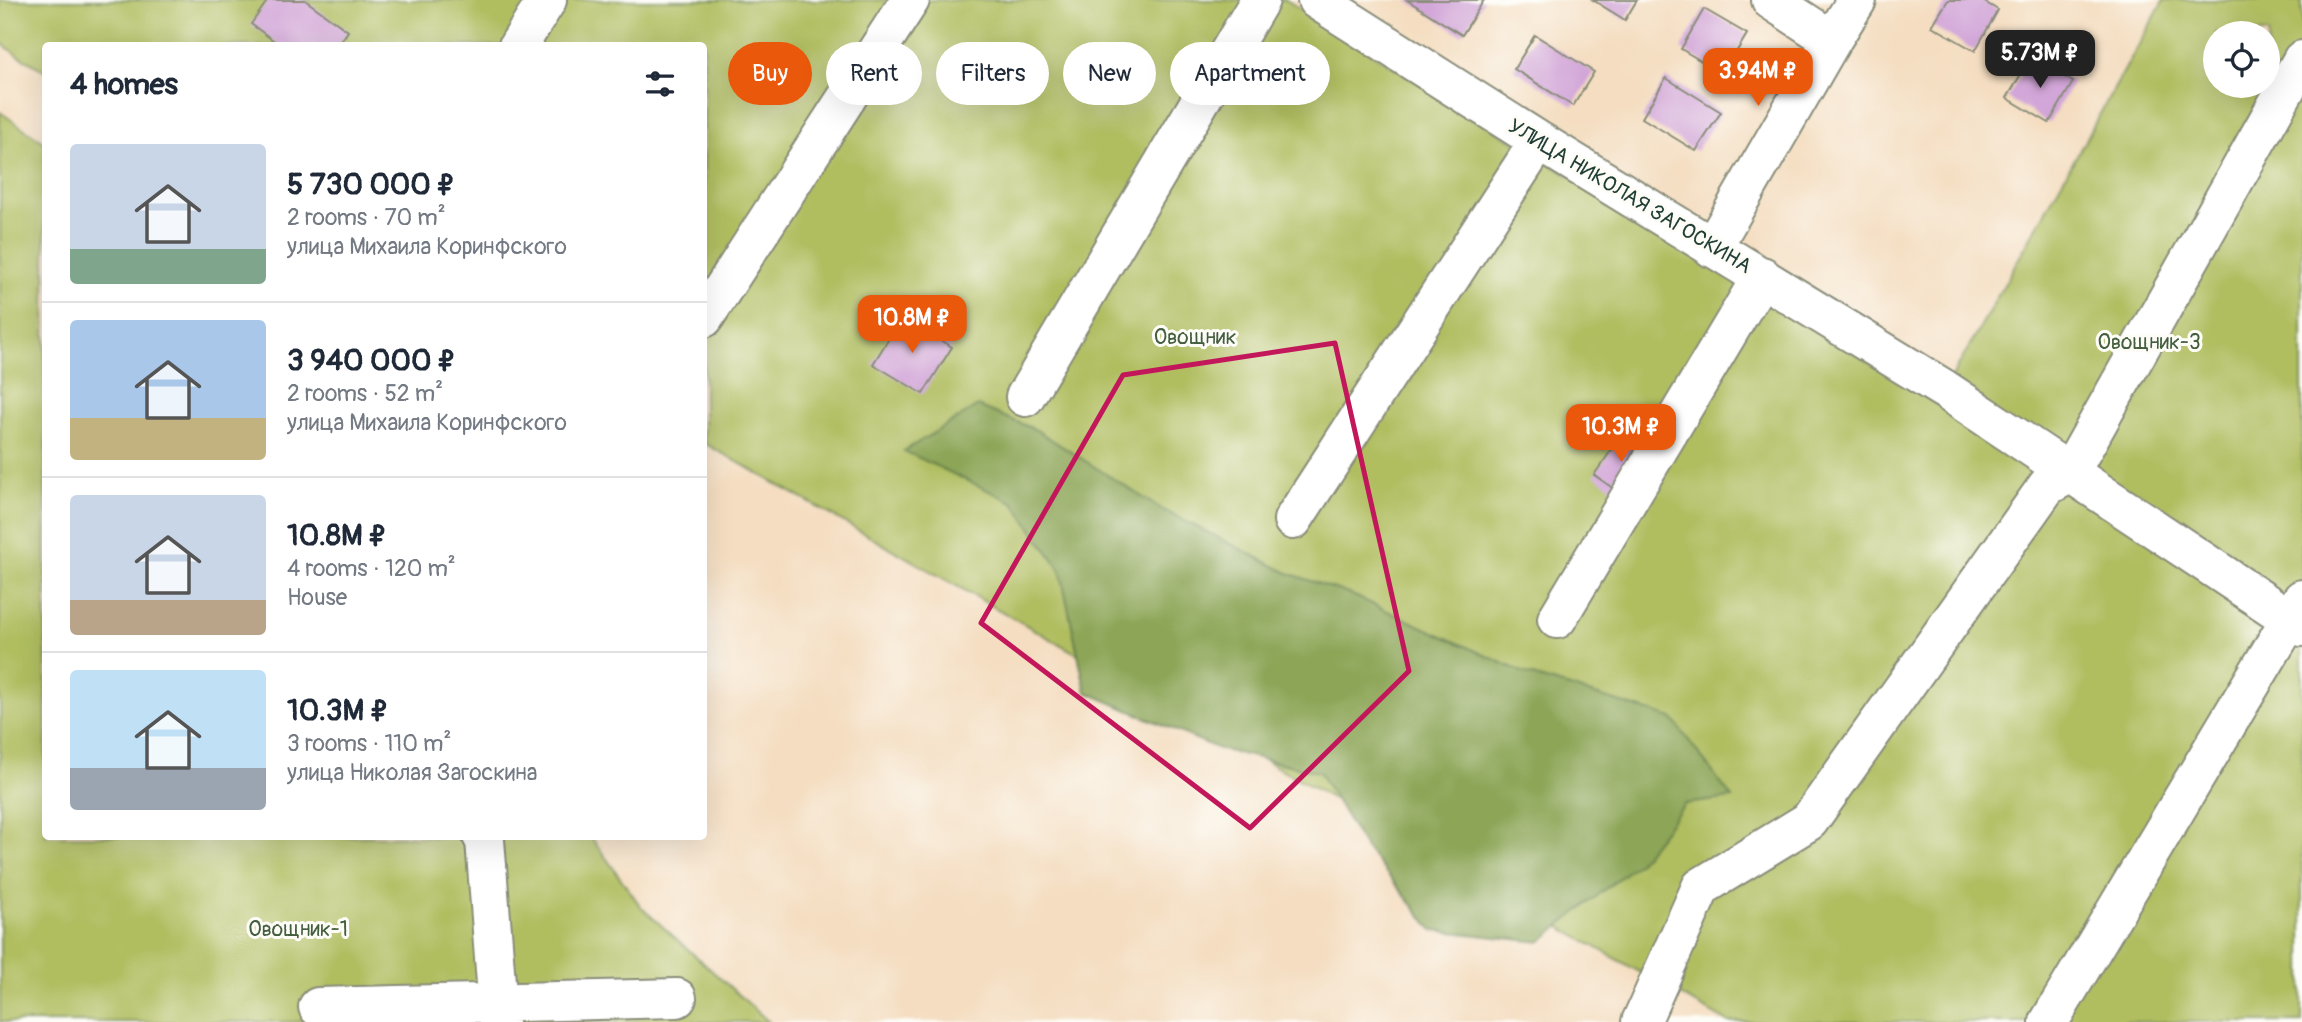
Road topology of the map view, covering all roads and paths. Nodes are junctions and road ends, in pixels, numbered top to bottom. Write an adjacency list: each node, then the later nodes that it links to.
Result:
1 (547, 0): 8 (street)
2 (910, 0): 13 (street)
3 (1260, 0): 14 (street)
4 (1317, 0): 10 (street, УЛИЦА НИКОЛАЯ ЗАГОСКИНА)
5 (1771, 0): 7 (street)
6 (1857, 0): 7 (street)
7 (1832, 40): 11 (street)
8 (521, 42)
9 (2302, 60): 15 (street)
10 (1539, 141): 11 (street, УЛИЦА НИКОЛАЯ ЗАГОСКИНА); 16 (street)
11 (1712, 248): 12 (street, УЛИЦА НИКОЛАЯ ЗАГОСКИНА)
12 (1762, 276): 15 (street, УЛИЦА НИКОЛАЯ ЗАГОСКИНА); 18 (street)
13 (707, 313)
14 (1025, 397)
15 (2068, 474): 17 (street, УЛИЦА НИКОЛАЯ ЗАГОСКИНА); 23 (street)
16 (1293, 520)
17 (2298, 615): 24 (street)
18 (1557, 620)
19 (485, 840): 22 (street)
20 (677, 998): 22 (street)
21 (318, 1007): 22 (street)
22 (498, 1012)
23 (1641, 1022)
24 (2049, 1022)

